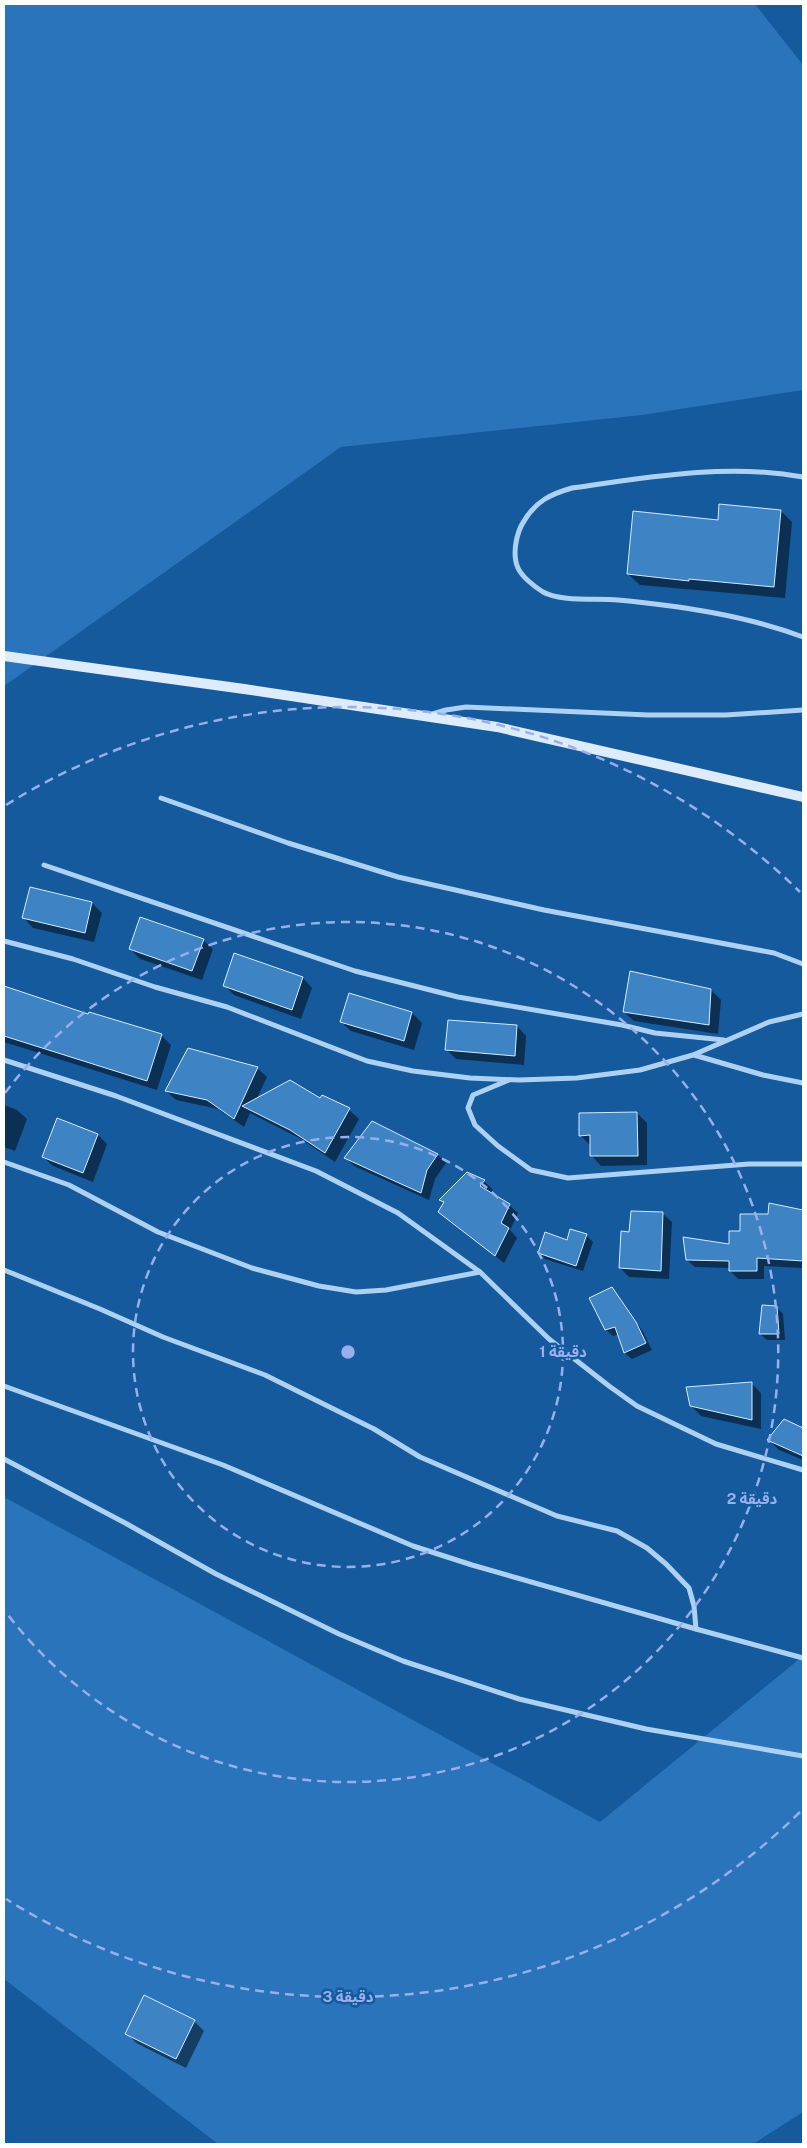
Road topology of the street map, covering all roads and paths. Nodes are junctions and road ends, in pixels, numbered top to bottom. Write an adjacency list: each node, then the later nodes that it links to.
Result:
1 (803, 477): 2 (street)
2 (803, 637)
3 (4, 656): 5 (main road)
4 (803, 710): 5 (street)
5 (427, 717): 6 (main road)
6 (803, 797)
7 (160, 798): 10 (street)
8 (44, 865): 12 (street)
9 (4, 941): 15 (street)
10 (803, 964)
11 (803, 1014): 12 (street)
12 (726, 1040): 13 (street)
13 (693, 1055): 15 (street); 16 (street)
14 (4, 1060): 20 (street)
15 (512, 1079): 18 (street)
16 (803, 1083)
17 (4, 1162): 20 (street)
18 (803, 1164)
19 (4, 1270): 24 (street)
20 (480, 1272): 23 (street)
21 (4, 1386): 24 (street)
22 (4, 1459): 26 (street)
23 (803, 1470)
24 (696, 1629): 25 (street)
25 (803, 1658)
26 (803, 1756)

